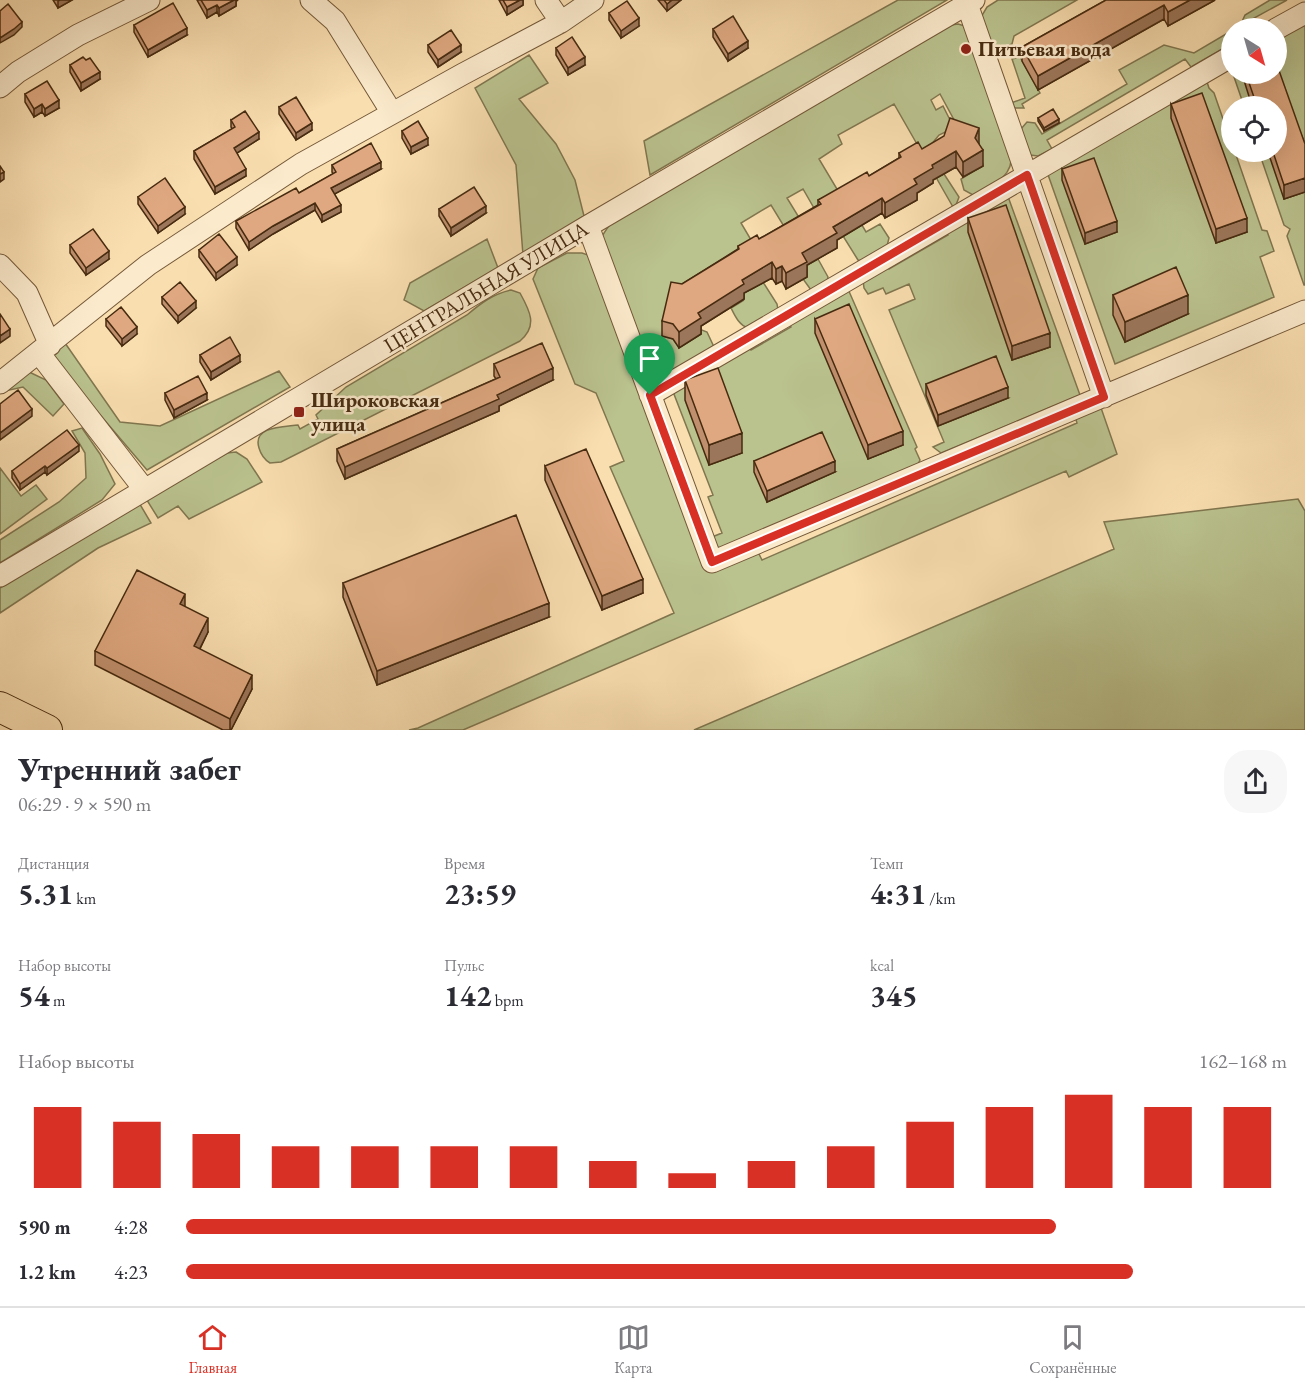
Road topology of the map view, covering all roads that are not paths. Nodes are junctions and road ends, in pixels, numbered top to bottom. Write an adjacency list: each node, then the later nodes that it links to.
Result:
1 (149, 0): 10 (street)
2 (311, 0): 11 (street)
3 (546, 0): 7 (street)
4 (592, 0): 7 (street)
5 (970, 2): 12 (street); 13 (street, ЦЕНТРАЛЬНАЯ УЛИЦА)
6 (1305, 13): 8 (street)
7 (561, 22): 11 (street)
8 (1287, 23)
9 (1221, 62): 12 (street)
10 (0, 87)
11 (392, 113): 16 (street)
12 (1027, 175): 18 (street); 19 (street)
13 (588, 226): 18 (street); 20 (street, ЦЕНТРАЛЬНАЯ УЛИЦА)
14 (0, 265): 16 (street)
15 (1305, 312): 19 (street)
16 (44, 349): 17 (street); 20 (street)
17 (0, 383)
18 (650, 395): 19 (street)
19 (1104, 397)
20 (144, 489): 21 (street, ЦЕНТРАЛЬНАЯ УЛИЦА)
21 (0, 576)
22 (0, 707): 25 (highway)
23 (0, 724): 24 (highway)
24 (11, 730)
25 (47, 730)

